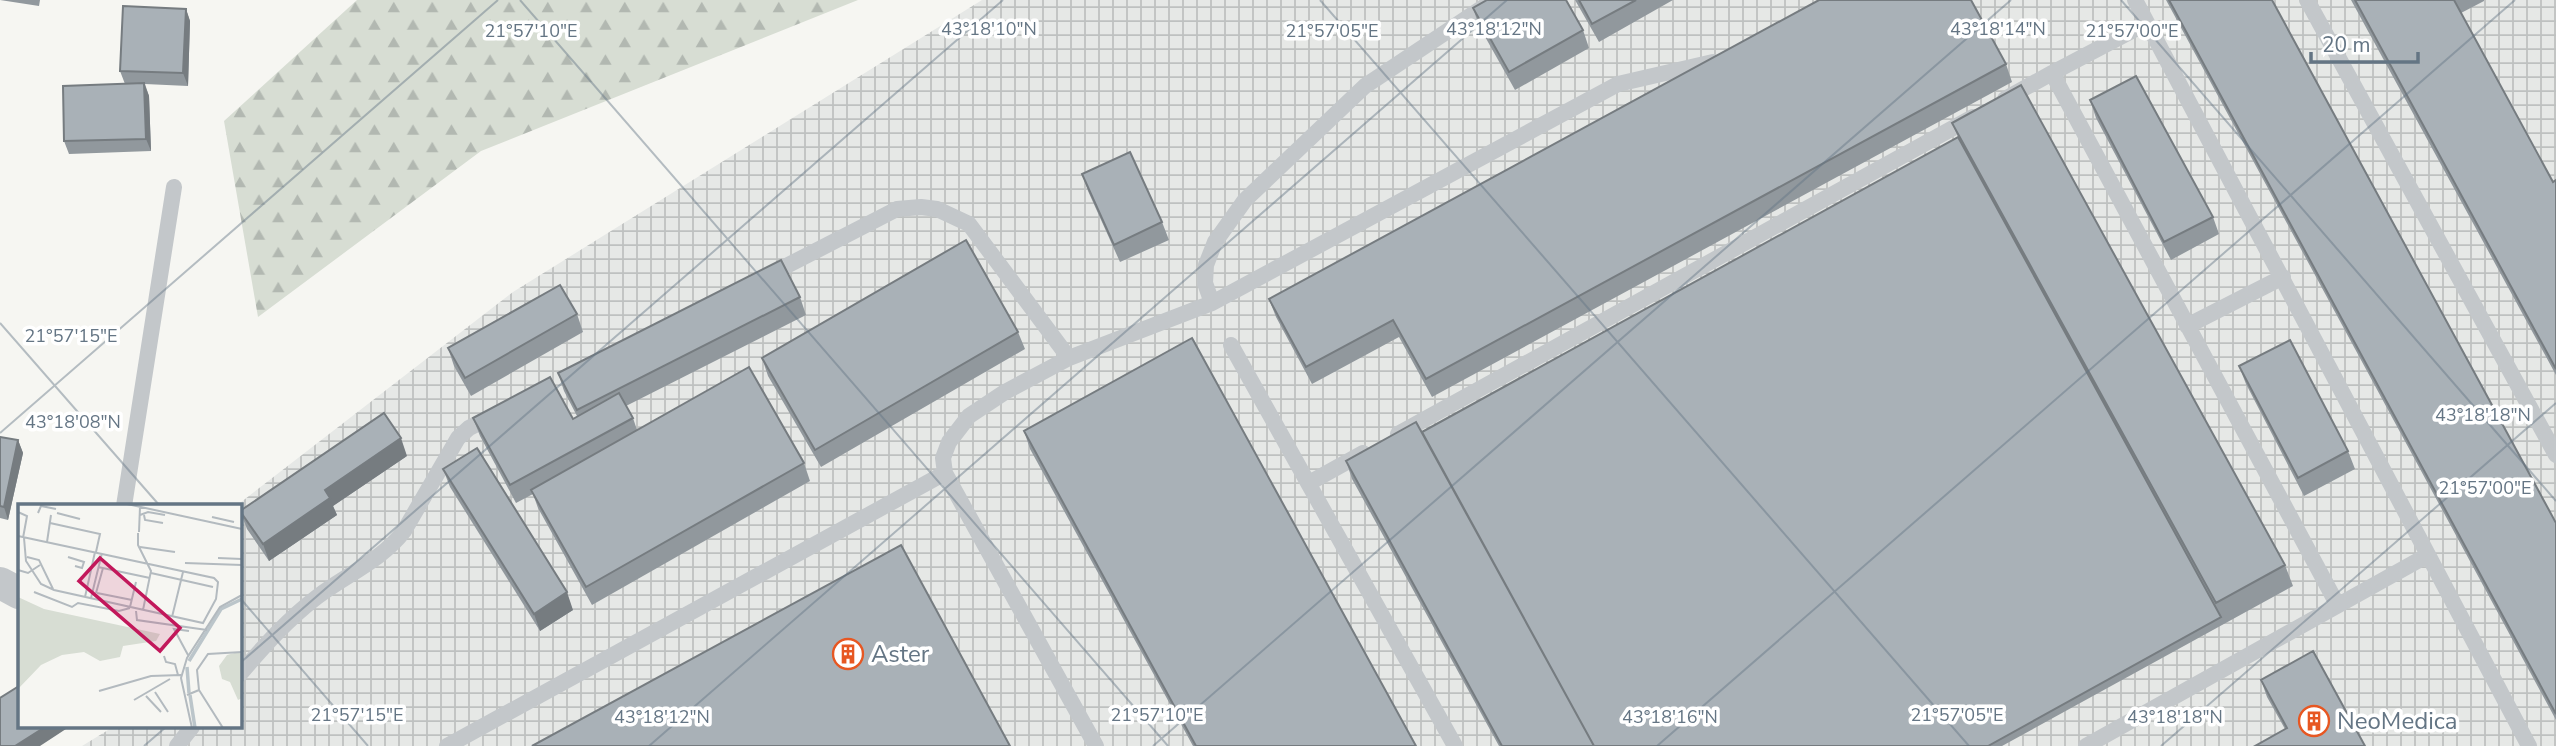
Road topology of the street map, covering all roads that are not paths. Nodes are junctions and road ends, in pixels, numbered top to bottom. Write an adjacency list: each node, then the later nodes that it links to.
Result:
1 (1494, 0): 10 (lane)
2 (2134, 0): 4 (lane)
3 (2307, 0): 15 (lane)
4 (2147, 23): 6 (lane); 8 (lane)
5 (1722, 58): 10 (lane)
6 (2052, 74): 11 (lane); 17 (lane)
7 (174, 187): 18 (lane)
8 (2283, 277): 11 (lane); 19 (lane)
9 (750, 284): 13 (lane)
10 (1212, 303): 13 (lane)
11 (2187, 326): 22 (lane)
12 (1231, 345): 17 (lane)
13 (1069, 358): 16 (lane)
14 (505, 409): 23 (lane)
15 (2556, 455)
16 (944, 473): 26 (lane); 27 (lane)
17 (1309, 484): 28 (lane)
18 (124, 504)
19 (2428, 555): 22 (lane); 30 (lane)
20 (0, 583): 21 (street)
21 (18, 592)
22 (2337, 604): 29 (lane)
23 (242, 672)
24 (191, 728): 25 (lane)
25 (177, 746)
26 (447, 746)
27 (1096, 746)
28 (1455, 746)
29 (2086, 746)
30 (2529, 746)

